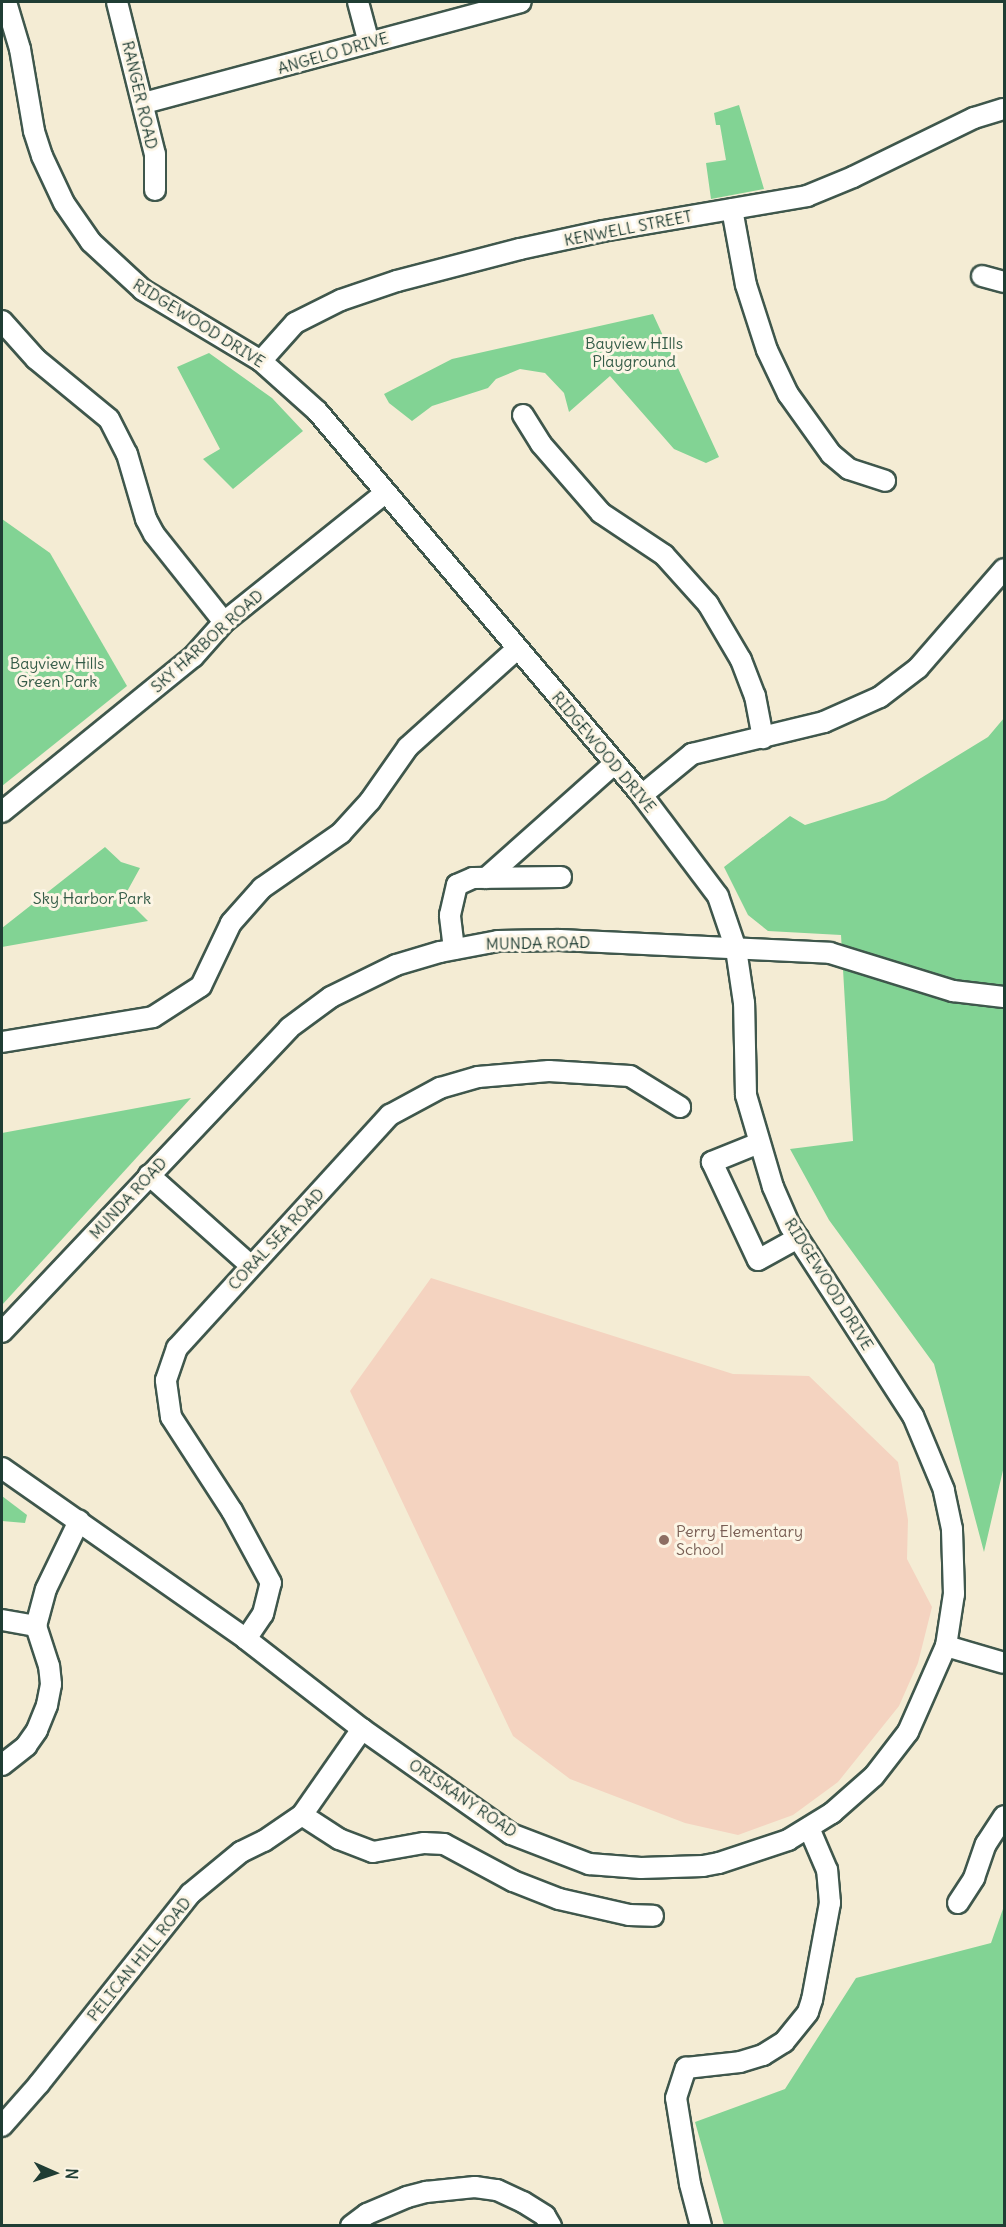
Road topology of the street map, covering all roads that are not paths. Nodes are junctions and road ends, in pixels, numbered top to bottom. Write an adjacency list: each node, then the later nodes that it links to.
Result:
1 (6, 2): 13 (street, RIDGEWOOD DRIVE)
2 (117, 2): 6 (street, RANGER ROAD)
3 (358, 2): 5 (street)
4 (521, 2): 5 (street, ANGELO DRIVE)
5 (369, 43): 6 (street, ANGELO DRIVE)
6 (144, 103): 8 (street, RANGER ROAD)
7 (1005, 109): 9 (street, KENWELL STREET)
8 (155, 190)
9 (732, 209): 13 (street, KENWELL STREET); 15 (street)
10 (982, 276): 11 (street)
11 (1005, 282)
12 (2, 321): 18 (street)
13 (261, 361): 16 (street, RIDGEWOOD DRIVE)
14 (523, 415): 20 (street)
15 (885, 481)
16 (385, 493): 18 (street, SKY HARBOR ROAD); 19 (street, RIDGEWOOD DRIVE)
17 (1005, 569): 20 (street)
18 (224, 622): 23 (street, SKY HARBOR ROAD)
19 (517, 649): 21 (street, RIDGEWOOD DRIVE); 29 (street)
20 (763, 738): 22 (street)
21 (614, 764): 22 (street, RIDGEWOOD DRIVE); 25 (street)
22 (642, 795): 27 (street, RIDGEWOOD DRIVE)
23 (2, 812)
24 (561, 877): 25 (street)
25 (486, 878): 26 (street)
26 (454, 949): 27 (street, MUNDA ROAD); 32 (street, MUNDA ROAD)
27 (736, 949): 28 (street, MUNDA ROAD); 31 (street, RIDGEWOOD DRIVE)
28 (1005, 997)
29 (2, 1042)
30 (680, 1107): 34 (street, CORAL SEA ROAD)
31 (759, 1143): 33 (street, RIDGEWOOD DRIVE); 33 (street)
32 (149, 1175): 34 (street); 35 (street, MUNDA ROAD)
33 (798, 1238): 41 (street, RIDGEWOOD DRIVE)
34 (251, 1266): 40 (street, CORAL SEA ROAD)
35 (2, 1332)
36 (2, 1468): 37 (street, ORISKANY ROAD)
37 (79, 1521): 39 (street); 40 (street, ORISKANY ROAD)
38 (2, 1620): 39 (street)
39 (36, 1626): 44 (street)
40 (246, 1639): 43 (street, ORISKANY ROAD)
41 (946, 1646): 42 (street); 47 (street, ORISKANY ROAD)
42 (1005, 1663)
43 (362, 1729): 45 (street, PELICAN HILL ROAD); 47 (street, ORISKANY ROAD)
44 (2, 1765)
45 (302, 1815): 49 (street); 50 (street, PELICAN HILL ROAD)
46 (1005, 1816): 48 (street)
47 (809, 1828): 53 (street)
48 (958, 1903)
49 (653, 1916)
50 (2, 2126)
51 (351, 2226): 52 (street)
52 (551, 2226)
53 (701, 2226)

